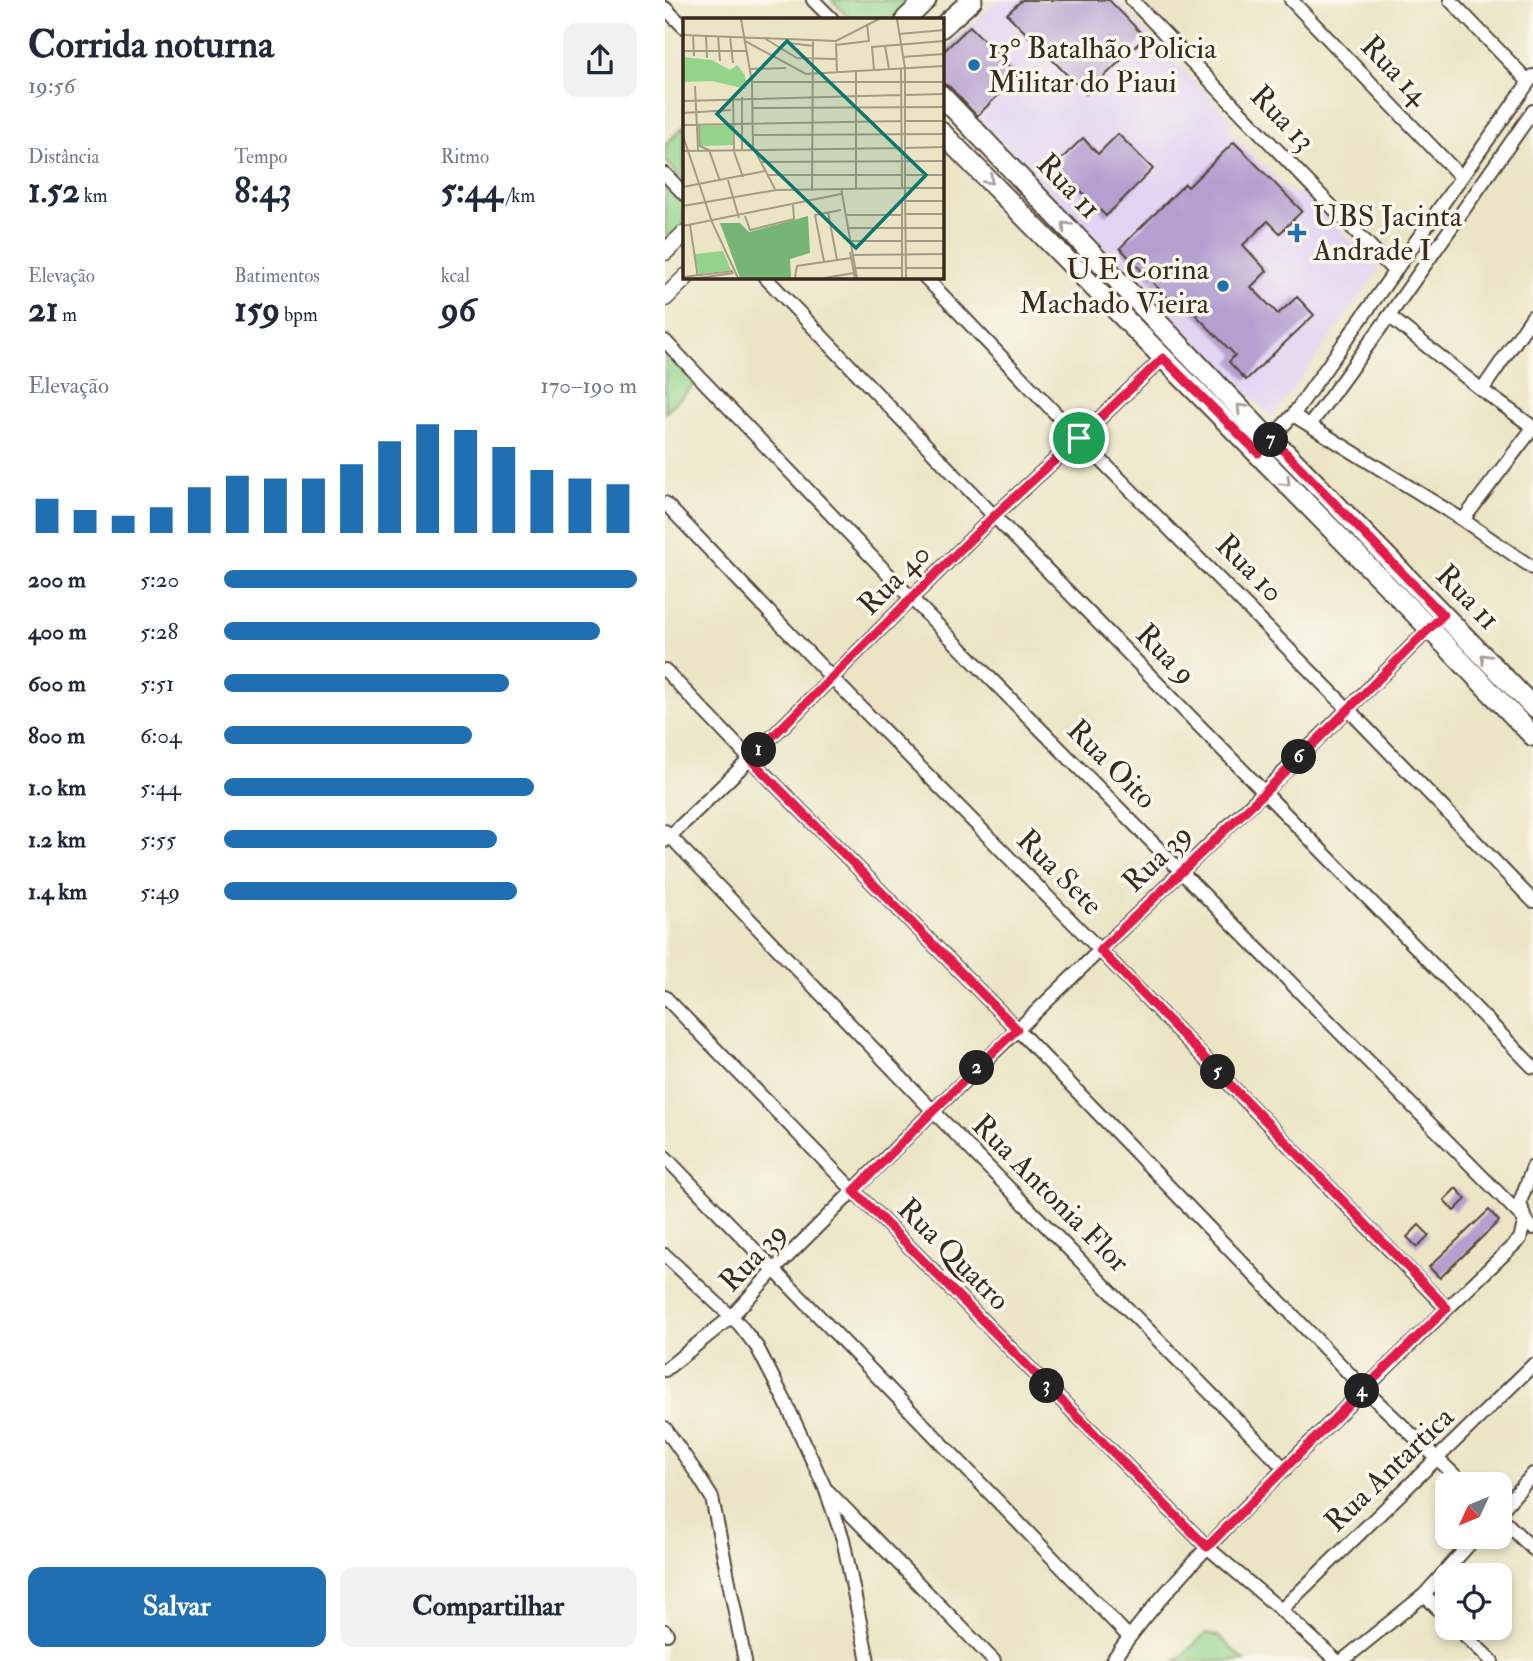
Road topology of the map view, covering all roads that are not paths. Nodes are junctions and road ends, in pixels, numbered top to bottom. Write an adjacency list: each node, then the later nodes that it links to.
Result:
1 (813, 0): 8 (street)
2 (926, 0): 9 (main road)
3 (972, 0): 11 (main road)
4 (1132, 0): 21 (street, Rua 13)
5 (1291, 0): 17 (street, Rua 14)
6 (1450, 0): 12 (street)
7 (665, 8): 10 (street)
8 (831, 18)
9 (907, 18)
10 (683, 26)
11 (943, 26)
12 (1531, 79): 17 (street)
13 (943, 97): 35 (main road, Rua 11, one-way to 13)
14 (1533, 111): 26 (street)
15 (943, 134): 29 (main road, Rua 11, one-way to 29)
16 (665, 174): 18 (street)
17 (1461, 177): 21 (street)
18 (683, 193)
19 (683, 235): 20 (street)
20 (665, 252)
21 (1395, 272): 31 (street)
22 (685, 278): 25 (street)
23 (766, 278): 37 (street, Rua 9)
24 (926, 278): 34 (street, Rua 10)
25 (665, 298)
26 (1389, 316): 30 (street); 32 (street)
27 (1533, 316): 30 (street)
28 (665, 341): 40 (street, Rua Oito)
29 (1163, 358): 34 (street, Rua 40); 35 (main road, Rua 11)
30 (1482, 390): 33 (street)
31 (1293, 415): 32 (street); 35 (street)
32 (1310, 425): 38 (street)
33 (1533, 427): 38 (street)
34 (1079, 438): 37 (street, Rua 40); 45 (street, Rua 10)
35 (1264, 446): 41 (main road, Rua 11)
36 (665, 503): 43 (street, Rua Sete)
37 (994, 516): 40 (street, Rua 40); 48 (street, Rua 9)
38 (1463, 520): 39 (street)
39 (1533, 568)
40 (911, 598): 43 (street, Rua 40); 50 (street, Rua Oito)
41 (1437, 622): 44 (main road, Rua 11, one-way to 41); 45 (street, Rua 39); 46 (main road, Rua 11)
42 (665, 670): 47 (street)
43 (832, 678): 47 (street, Rua 40); 52 (street, Rua Sete)
44 (1533, 707)
45 (1348, 709): 48 (street, Rua 39); 51 (street, Rua 10)
46 (1533, 736)
47 (750, 759): 49 (street, Rua 40); 54 (street)
48 (1265, 792): 50 (street, Rua 39); 55 (street, Rua 9)
49 (667, 836): 56 (street, Rua Antonia Flor)
50 (1181, 872): 52 (street, Rua 39); 60 (street, Rua Oito)
51 (1533, 901)
52 (1100, 950): 54 (street, Rua 39); 63 (street, Rua Sete)
53 (665, 997): 59 (street, Rua Quatro)
54 (1017, 1029): 56 (street, Rua 39); 67 (street)
55 (1533, 1067)
56 (933, 1111): 59 (street, Rua 39); 70 (street, Rua Antonia Flor)
57 (665, 1157): 62 (street)
58 (1533, 1167): 60 (street)
59 (854, 1191): 62 (street, Rua 39); 76 (street, Rua Quatro)
60 (1530, 1221): 63 (street)
61 (665, 1255): 64 (street)
62 (775, 1269): 64 (street, Rua 39); 82 (street)
63 (1447, 1308): 67 (street)
64 (731, 1317): 66 (street, Rua 39); 73 (street)
65 (1533, 1365): 69 (street, Rua Antartica)
66 (665, 1370)
67 (1364, 1389): 69 (street); 70 (street)
68 (665, 1429): 84 (street)
69 (1436, 1460): 71 (street); 81 (street, Rua Antartica)
70 (1285, 1469): 76 (street)
71 (1450, 1472)
72 (1533, 1474): 74 (street)
73 (825, 1488): 85 (street); 86 (street)
74 (1512, 1499)
75 (1512, 1527): 78 (street)
76 (1207, 1547): 81 (street, Rua Quatro); 82 (street)
77 (1465, 1549): 79 (street)
78 (1533, 1549)
79 (1424, 1595): 80 (street); 89 (street)
80 (1435, 1606)
81 (1281, 1609): 88 (street, Rua Quatro)
82 (1129, 1637): 87 (street)
83 (1470, 1640): 90 (street)
84 (745, 1661)
85 (868, 1661)
86 (994, 1661)
87 (1112, 1661)
88 (1336, 1661)
89 (1342, 1661)
90 (1492, 1661)

